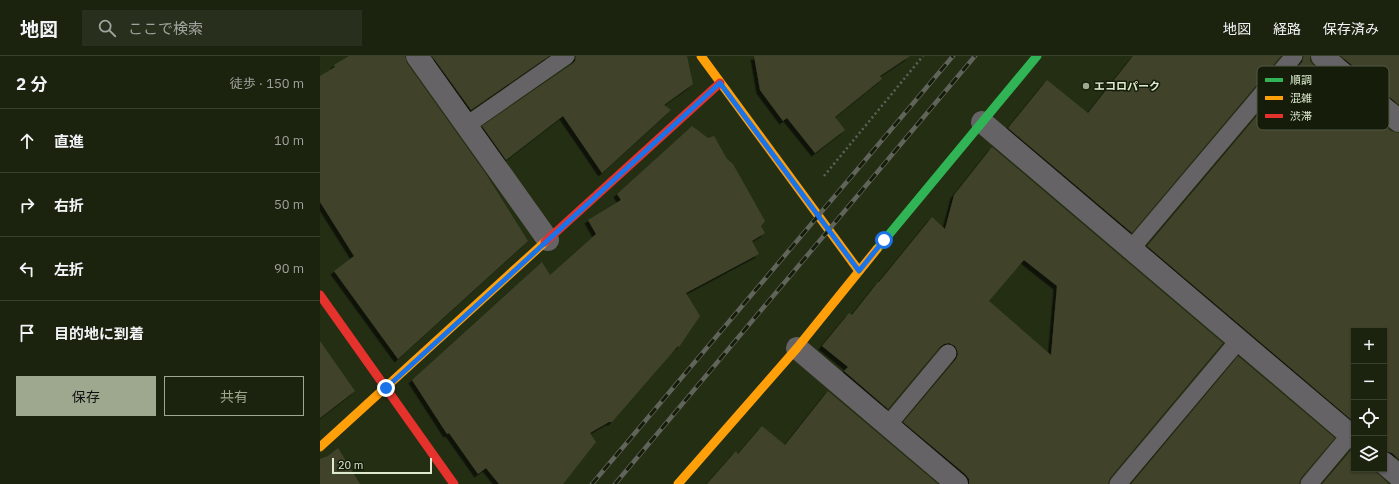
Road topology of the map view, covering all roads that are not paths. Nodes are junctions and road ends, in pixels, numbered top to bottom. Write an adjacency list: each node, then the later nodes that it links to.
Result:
1 (417, 56): 14 (street)
2 (566, 56): 14 (lane)
3 (1037, 56): 13 (street)
4 (1294, 56): 7 (lane)
5 (1322, 56): 8 (street)
6 (703, 57): 9 (street)
7 (1286, 66)
8 (1334, 66)
9 (720, 83): 15 (street); 17 (street)
10 (1257, 100): 16 (lane)
11 (1389, 111): 12 (street)
12 (1398, 118)
13 (982, 122): 16 (street); 17 (street)
14 (467, 125): 15 (street)
15 (548, 240): 22 (street)
16 (1131, 249): 19 (street)
17 (859, 271): 20 (street)
18 (320, 295): 22 (street)
19 (1239, 340): 24 (street); 32 (lane)
20 (797, 348): 23 (street); 30 (street)
21 (948, 353): 23 (lane)
22 (386, 388): 26 (street); 29 (street)
23 (888, 425): 31 (street)
24 (1351, 436)
25 (1351, 438): 33 (lane)
26 (320, 447)
27 (1387, 466): 28 (street)
28 (1399, 476)
29 (454, 484)
30 (678, 484)
31 (957, 484)
32 (1118, 484)
33 (1309, 484)

